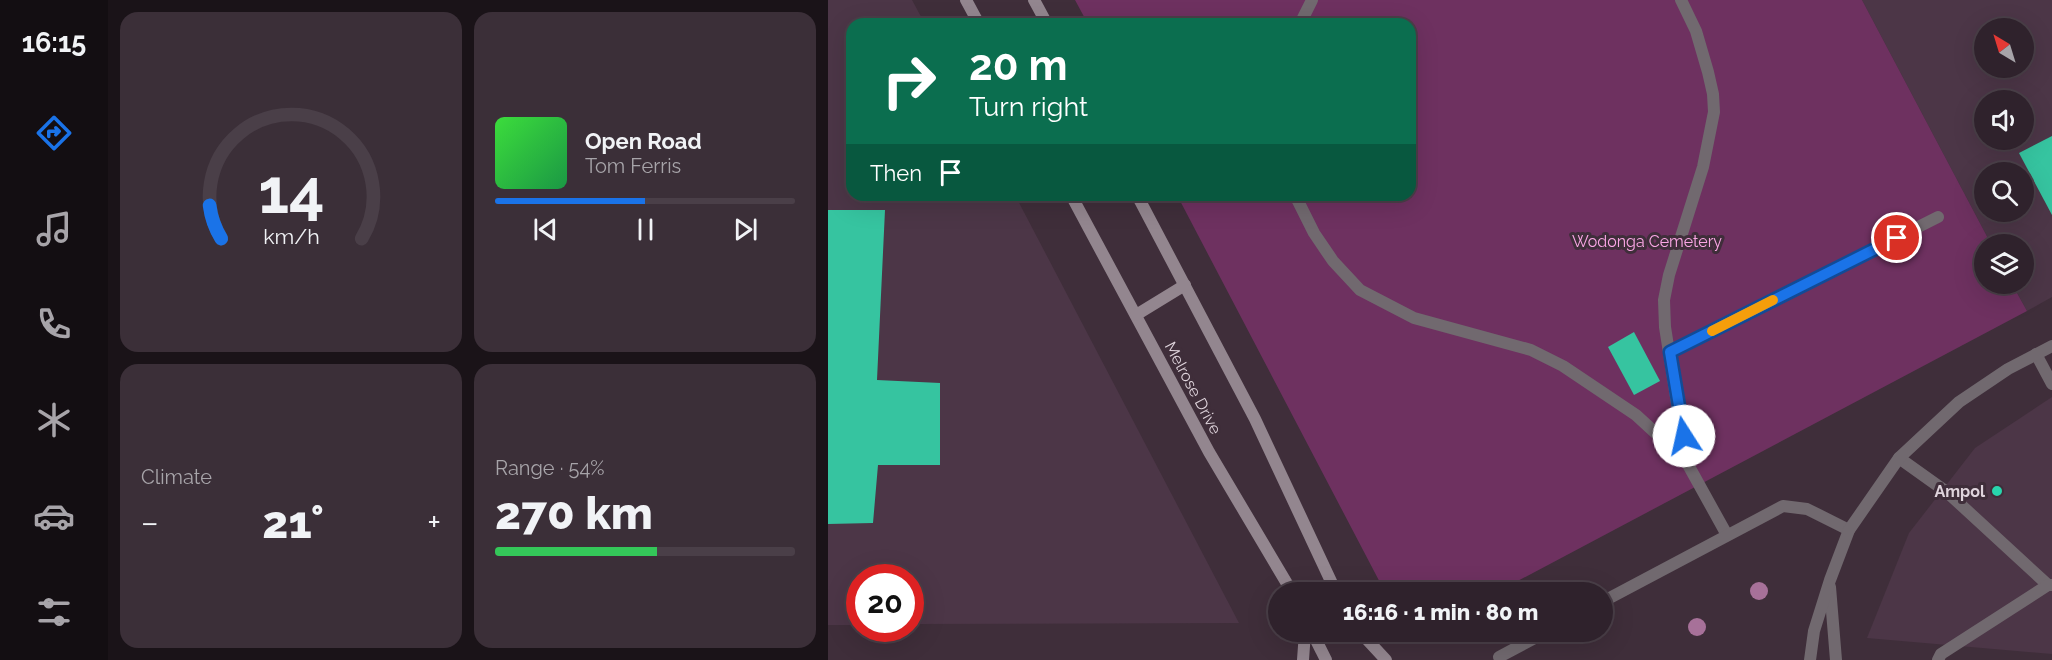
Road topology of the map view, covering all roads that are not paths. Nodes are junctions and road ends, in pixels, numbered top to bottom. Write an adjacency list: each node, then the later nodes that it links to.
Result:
1 (966, 0): 5 (main road)
2 (1034, 0): 6 (main road)
3 (1312, 0): 7 (street)
4 (1681, 0): 15 (street)
5 (976, 18)
6 (1044, 18)
7 (1303, 18)
8 (1074, 201): 13 (main road, Melrose Drive)
9 (1140, 201): 12 (main road)
10 (1298, 201): 19 (street)
11 (1938, 217): 15 (street)
12 (1185, 285): 13 (main road); 24 (main road)
13 (1136, 315): 23 (main road, Melrose Drive)
14 (2052, 346): 16 (street)
15 (1670, 352): 19 (street)
16 (2036, 354): 17 (street); 18 (street)
17 (2052, 384)
18 (1899, 458): 20 (street); 25 (street)
19 (1686, 461): 21 (street)
20 (1849, 530): 21 (street); 22 (street)
21 (1727, 535): 26 (street)
22 (1830, 580): 35 (street); 36 (street)
23 (1286, 582)
24 (1331, 582)
25 (2050, 585): 37 (street)
26 (1613, 596)
27 (1304, 642): 32 (main road)
28 (1317, 642): 33 (main road)
29 (1369, 642): 34 (main road)
30 (1527, 642): 31 (street)
31 (1499, 657)
32 (1303, 660)
33 (1326, 660)
34 (1386, 660)
35 (1810, 660)
36 (1836, 660)
37 (1938, 660)

